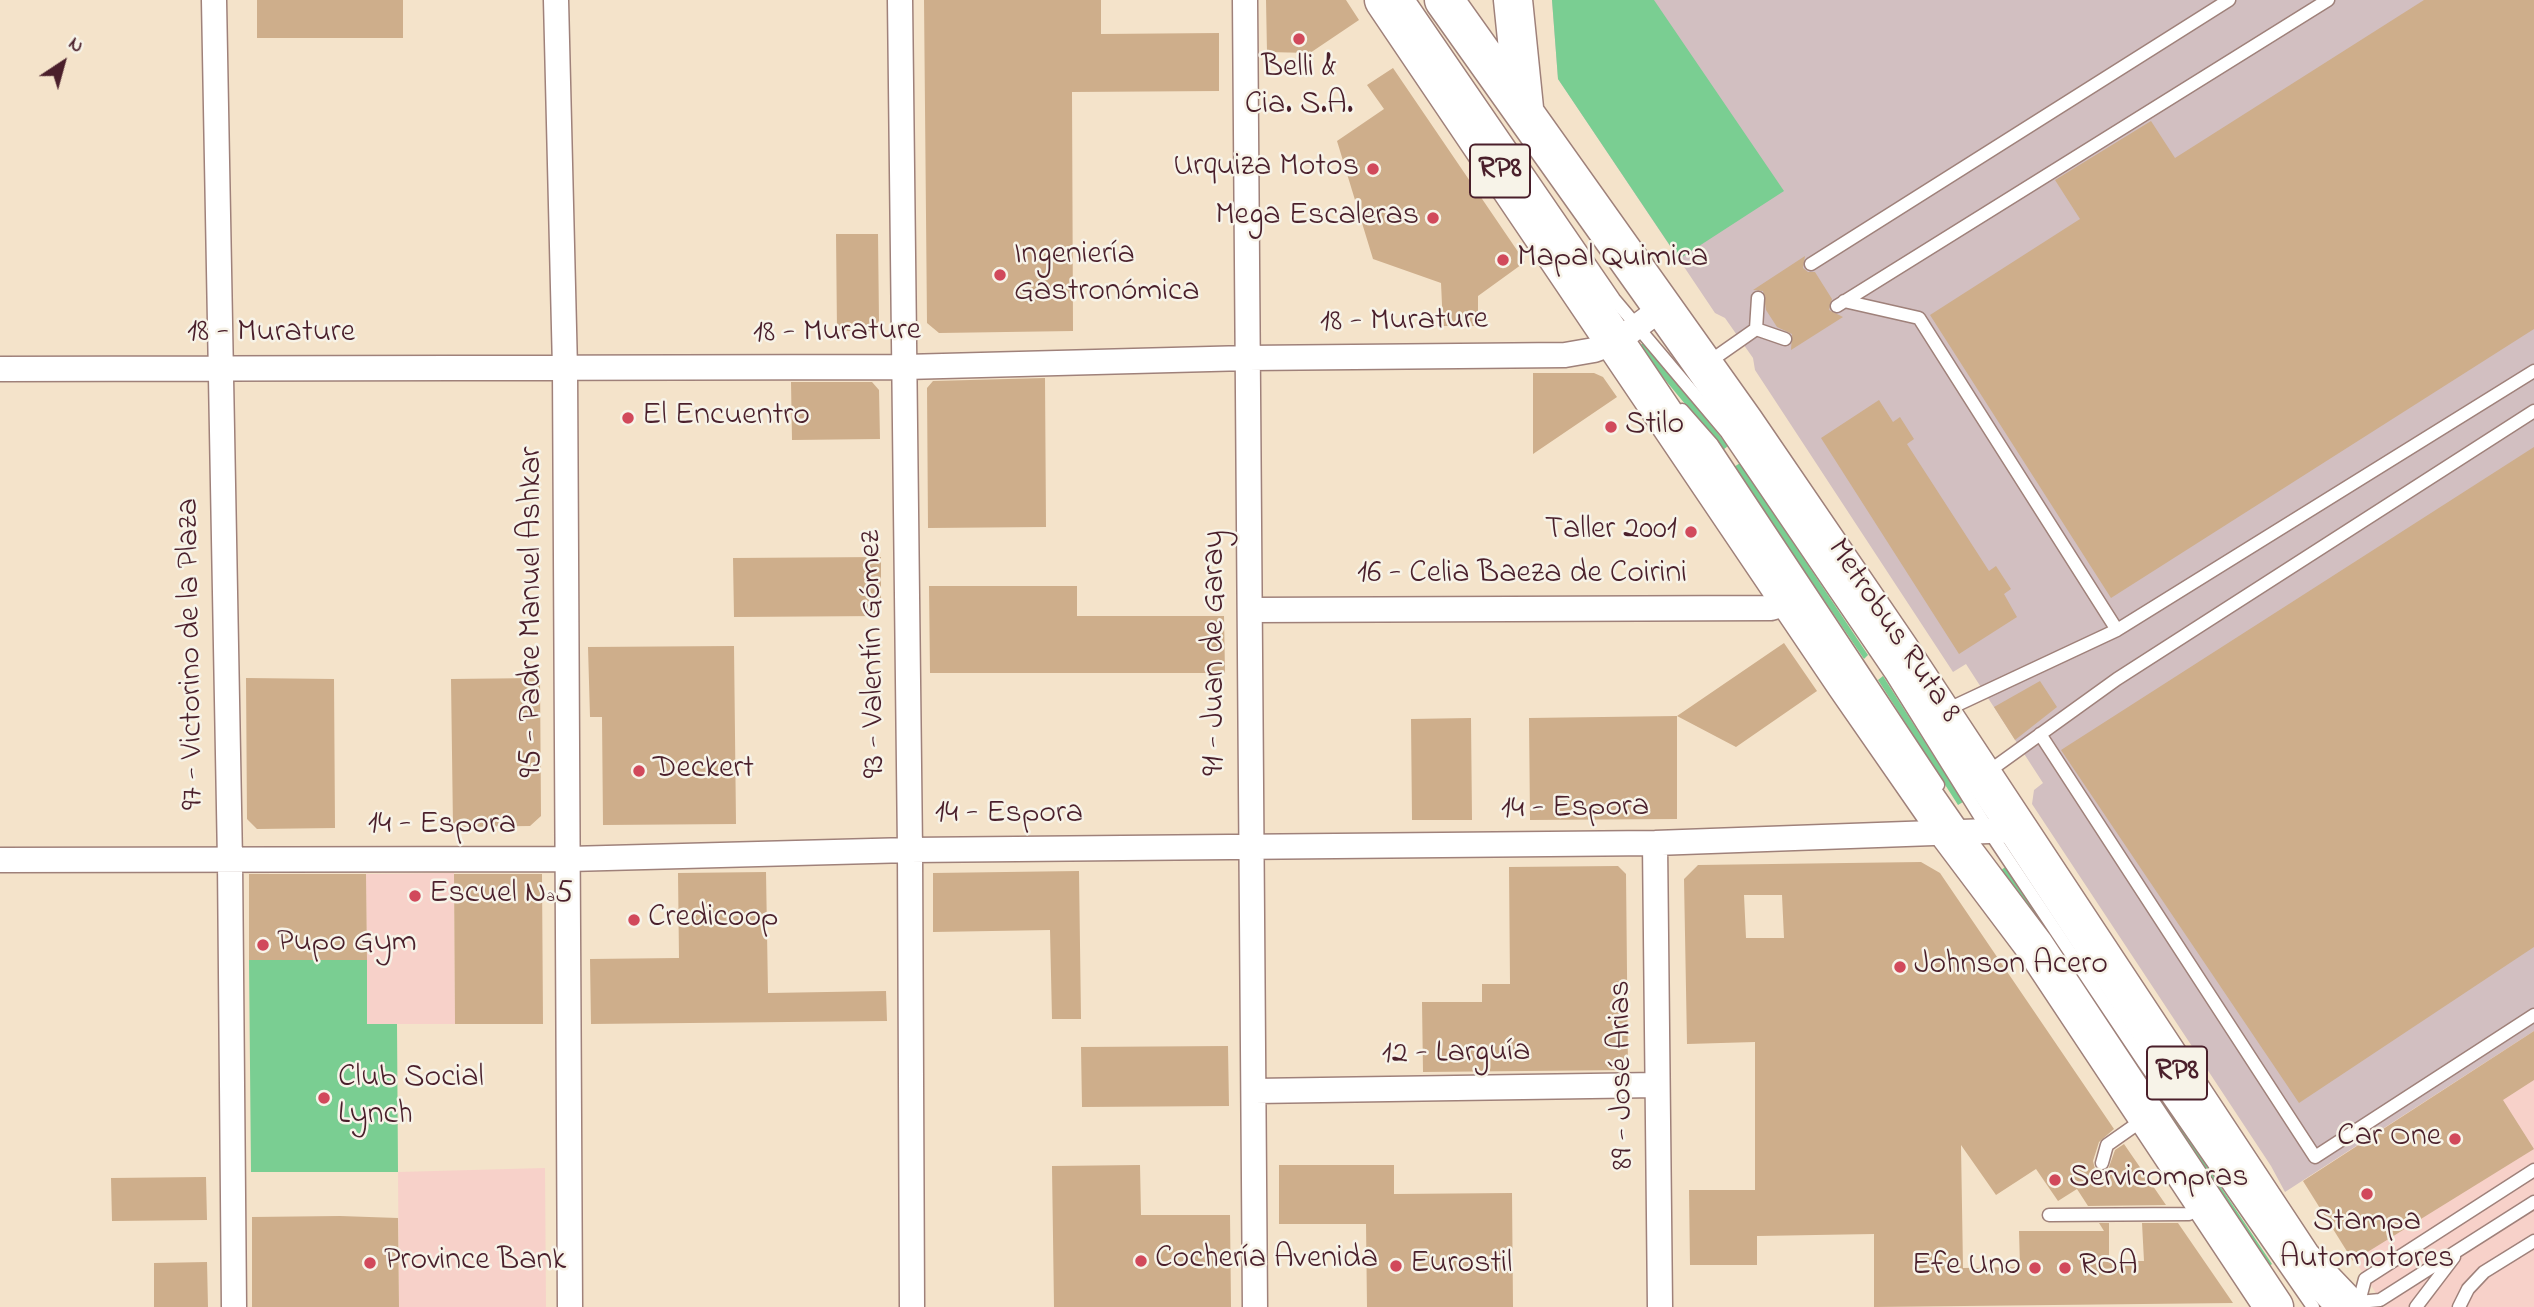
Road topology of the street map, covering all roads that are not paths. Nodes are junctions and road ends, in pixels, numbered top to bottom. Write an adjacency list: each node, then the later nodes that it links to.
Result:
1 (214, 0): 21 (street, 97 - Victorino de la Plaza)
2 (556, 0): 23 (street, 95 - Padre Manuel Ashkar)
3 (900, 0): 20 (street, 93 - Valentín Gómez)
4 (1245, 0): 18 (street, 91 - Juan de Garay)
5 (1384, 0): 15 (main road, RP8)
6 (1409, 0): 15 (lane, Metrobus Ruta 8)
7 (1430, 0): 12 (main road)
8 (1444, 0): 12 (main road, RP8)
9 (1513, 0): 12 (main road)
10 (2229, 0): 13 (lane)
11 (2328, 0): 28 (lane)
12 (1525, 114): 15 (main road, RP8)
13 (1811, 264)
14 (1758, 298): 16 (lane)
15 (1639, 325): 18 (street, 18 - Murature); 19 (main road, RP8); 26 (main road, RP8); 32 (lane, Metrobus Ruta 8); 32 (lane, Metrobus Ruta 8)
16 (1756, 329): 17 (lane); 19 (lane)
17 (1784, 339)
18 (1248, 358): 20 (street, 18 - Murature); 27 (street, 91 - Juan de Garay)
19 (1703, 366): 29 (main road, RP8)
20 (905, 367): 23 (street, 18 - Murature); 35 (street, 93 - Valentín Gómez)
21 (220, 368): 22 (street, 18 - Murature); 23 (street, 18 - Murature); 38 (street, 97 - Victorino de la Plaza)
22 (0, 369)
23 (565, 369): 36 (street, 95 - Padre Manuel Ashkar)
24 (2534, 371): 28 (lane)
25 (2534, 411): 30 (lane)
26 (1792, 602): 27 (street, 16 - Celia Baeza de Coirini); 32 (main road, RP8)
27 (1252, 610): 34 (street, 91 - Juan de Garay)
28 (2117, 630): 29 (lane)
29 (1940, 712): 31 (main road, RP8)
30 (2040, 734): 31 (lane); 39 (lane)
31 (1982, 776): 32 (main road, RP8)
32 (1974, 831): 33 (street, 14 - Espora); 42 (main road, RP8); 50 (main road, RP8); 57 (lane, Metrobus Ruta 8)
33 (1655, 843): 34 (street, 14 - Espora); 40 (street, 89 - José Arias)
34 (1250, 847): 35 (street, 14 - Espora); 41 (street, 91 - Juan de Garay)
35 (910, 850): 36 (street, 14 - Espora); 53 (street, 93 - Valentín Gómez)
36 (569, 859): 38 (street, 14 - Espora); 52 (street, 95 - Padre Manuel Ashkar)
37 (0, 860): 38 (street, 14 - Espora)
38 (230, 861): 51 (street, 97 - Victorino de la Plaza)
39 (2534, 1014)
40 (1657, 1085): 41 (street, 12 - Larguía); 55 (street, 89 - José Arias)
41 (1255, 1091): 54 (street, 91 - Juan de Garay)
42 (2148, 1117): 43 (lane); 46 (main road, RP8)
43 (2102, 1163)
44 (2534, 1170): 50 (lane)
45 (2534, 1202): 49 (lane)
46 (2206, 1205): 47 (lane); 56 (main road, RP8)
47 (2049, 1215)
48 (2534, 1241): 59 (lane)
49 (2458, 1251): 50 (lane); 58 (lane)
50 (2353, 1305)
51 (234, 1307)
52 (570, 1307)
53 (912, 1307)
54 (1255, 1307)
55 (1660, 1307)
56 (2274, 1307)
57 (2313, 1307)
58 (2416, 1307)
59 (2459, 1307)

